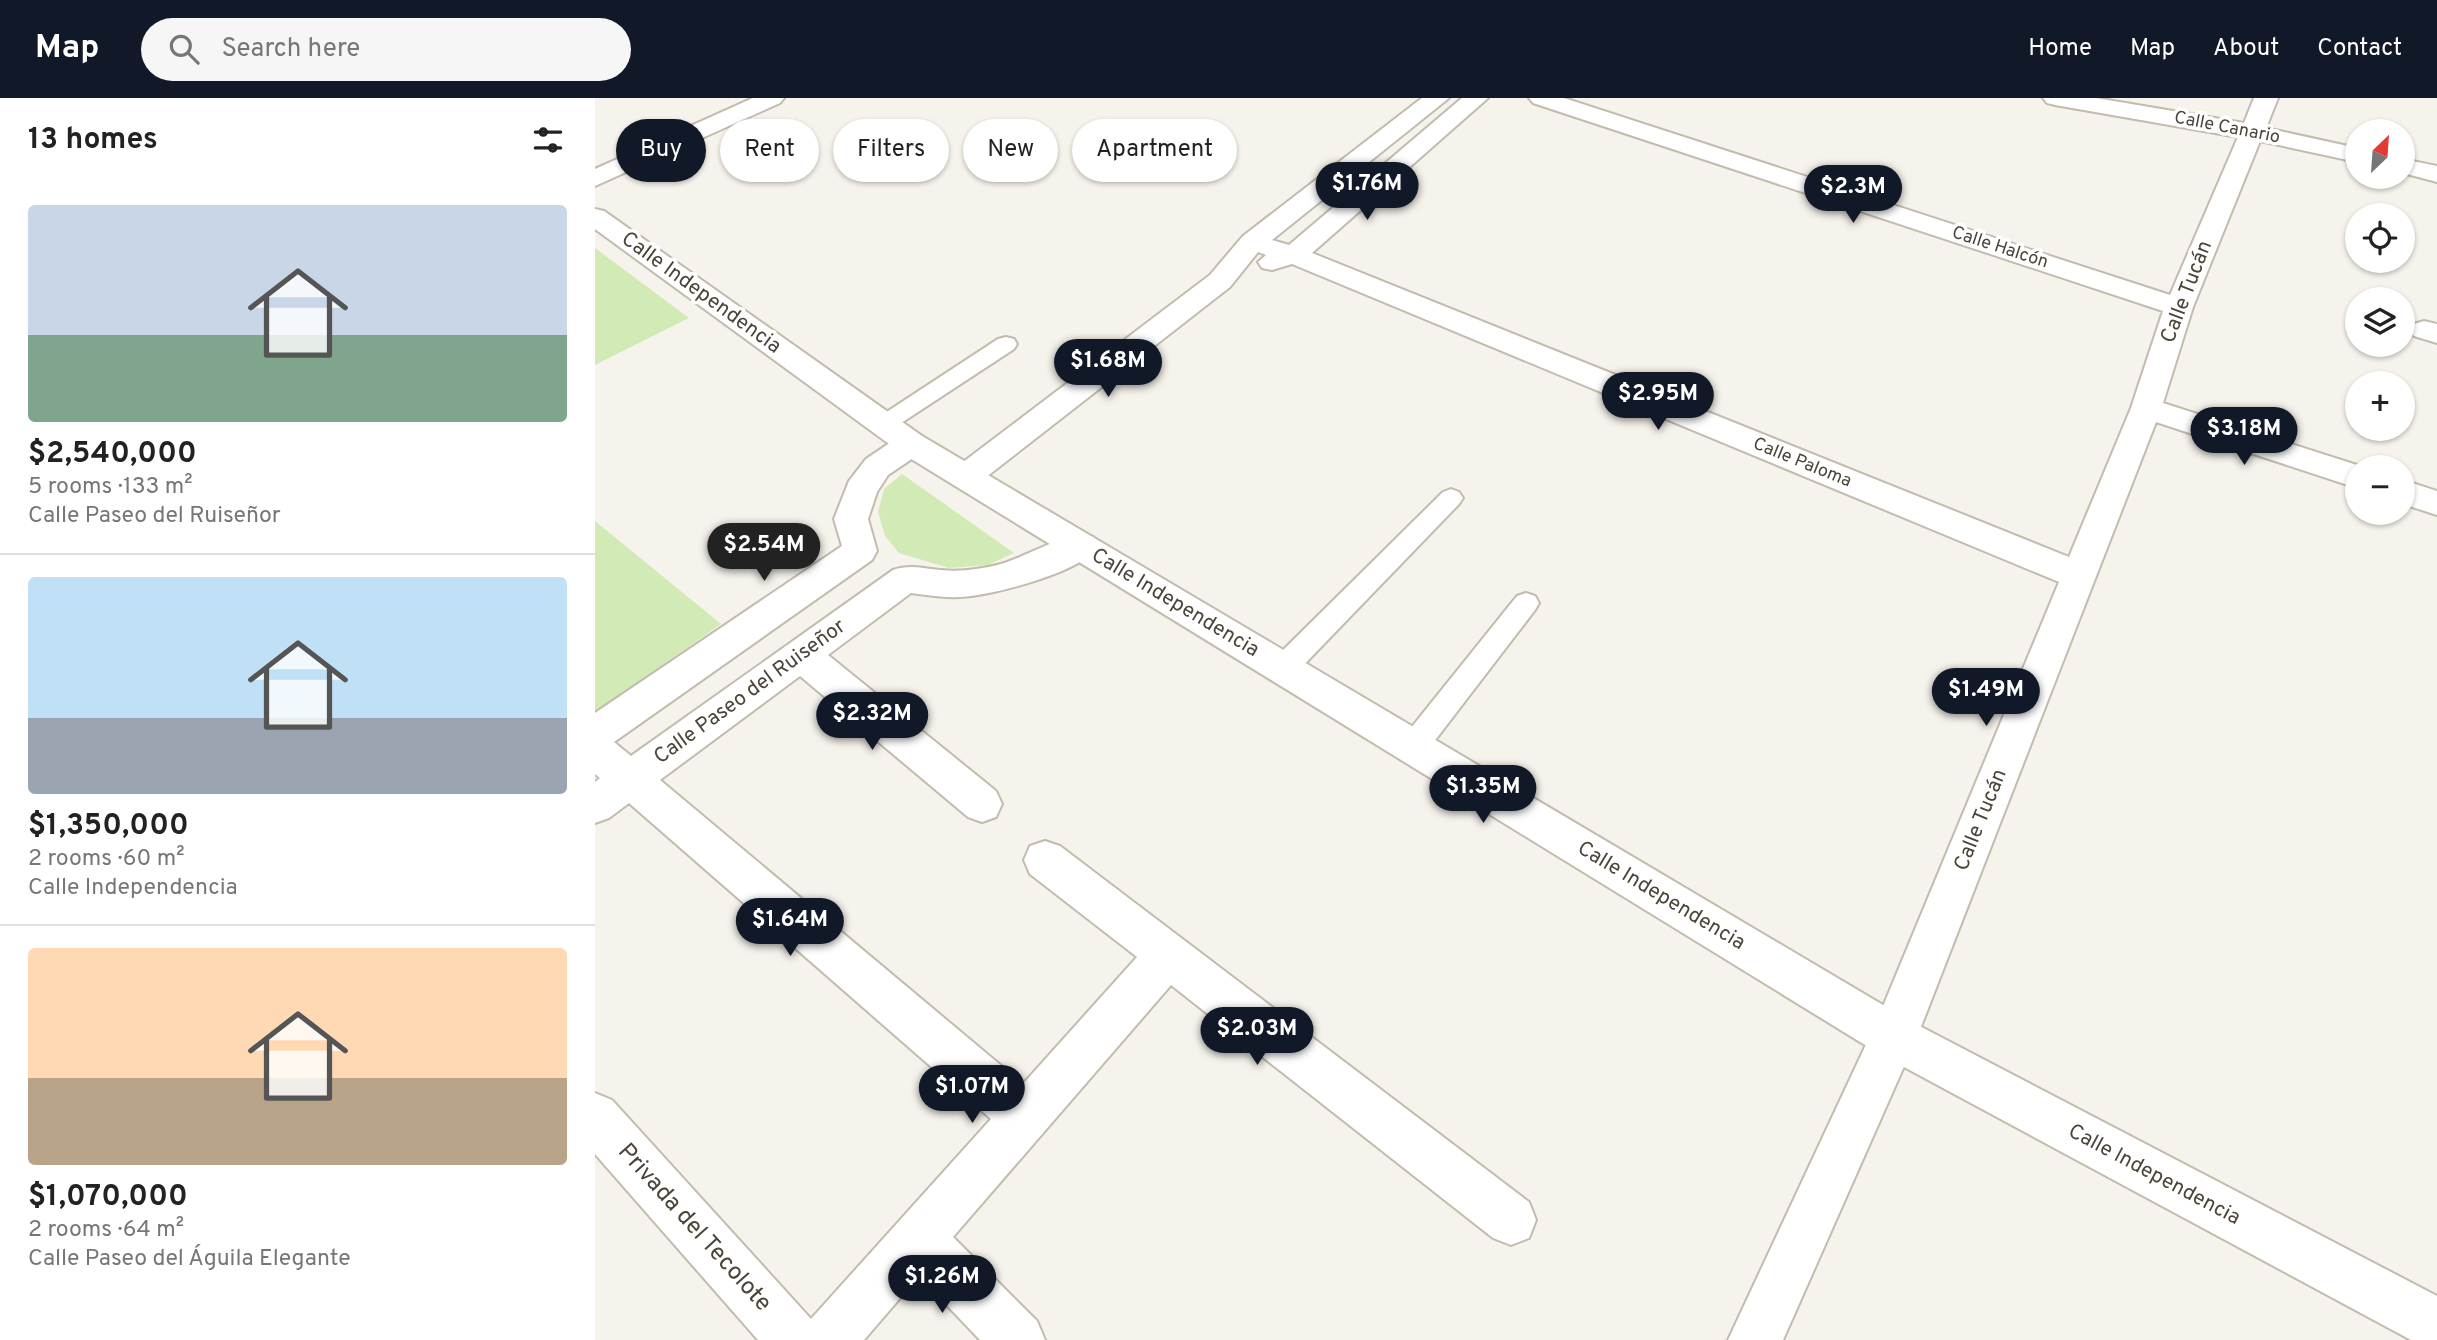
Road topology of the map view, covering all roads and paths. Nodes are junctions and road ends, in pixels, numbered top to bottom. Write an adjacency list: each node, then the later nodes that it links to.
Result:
1 (724, 98): 9 (street)
2 (772, 98): 12 (street)
3 (1437, 98): 14 (street)
4 (1476, 98): 15 (street)
5 (1541, 98): 17 (street, Calle Halcón)
6 (2055, 98): 7 (street, Calle Canario)
7 (2259, 115): 8 (street, Calle Canario); 17 (street, Calle Tucán)
8 (2345, 150)
9 (595, 156)
10 (2415, 169): 11 (street)
11 (2437, 174)
12 (595, 178)
13 (595, 217): 20 (street, Calle Independencia)
14 (1252, 242): 15 (street, Calle Paloma); 16 (street)
15 (1293, 255): 16 (street); 28 (street, Calle Paloma)
16 (1220, 281): 22 (street)
17 (2179, 307): 19 (street, Calle Tucán)
18 (1006, 344): 20 (lane)
19 (2146, 408): 21 (street); 28 (street, Calle Tucán)
20 (897, 434): 22 (street, Calle Independencia); 27 (street)
21 (2345, 473)
22 (965, 477): 26 (street, Calle Independencia)
23 (2415, 496): 25 (street)
24 (1451, 498): 32 (lane)
25 (2437, 503)
26 (1081, 547): 29 (street); 32 (street, Calle Independencia)
27 (860, 551): 29 (street); 33 (street)
28 (2080, 576): 41 (street, Calle Tucán)
29 (905, 579): 31 (street, Calle Paseo del Ruiseñor)
30 (1526, 603): 34 (lane)
31 (801, 655): 36 (street, Calle Paseo del Ruiseñor); 37 (street)
32 (1283, 668): 34 (street, Calle Independencia)
33 (595, 734)
34 (1413, 747): 41 (street, Calle Independencia)
35 (595, 750): 36 (street)
36 (631, 779): 38 (street, Calle Paseo del Ruiseñor); 43 (street)
37 (982, 804)
38 (595, 805)
39 (1045, 860): 40 (street)
40 (1168, 955): 43 (street); 44 (street)
41 (1894, 1037): 46 (street, Calle Independencia); 50 (street, Calle Tucán)
42 (595, 1117): 47 (street, Privada del Tecolote)
43 (1025, 1117): 45 (street)
44 (1511, 1220)
45 (918, 1239): 48 (street); 49 (street)
46 (2437, 1325)
47 (794, 1340)
48 (828, 1340)
49 (1018, 1340)
50 (1755, 1340)

